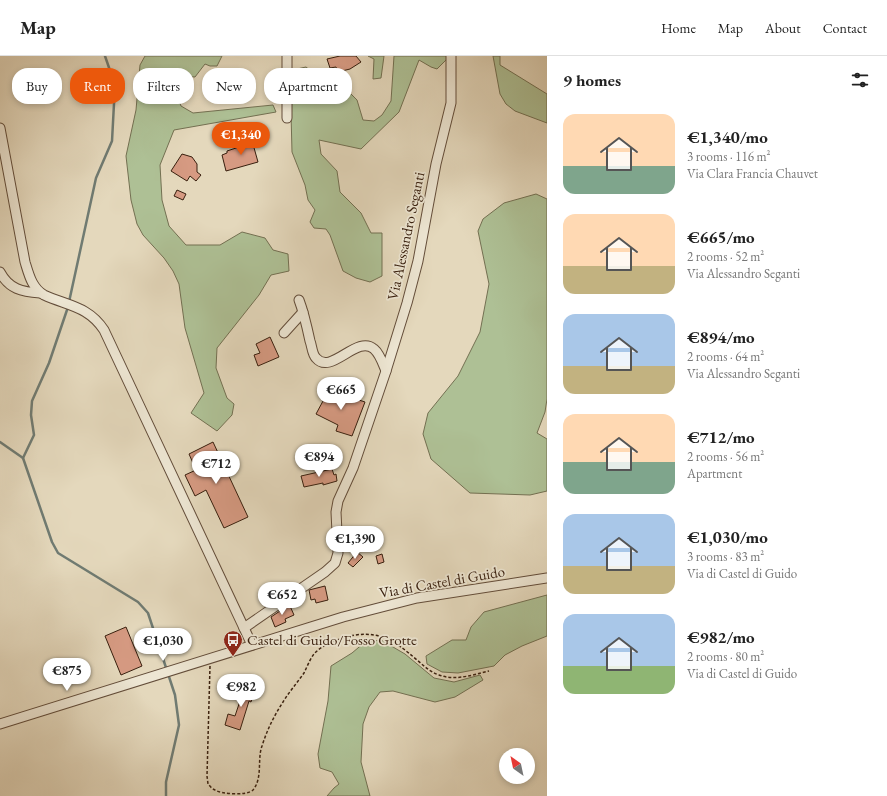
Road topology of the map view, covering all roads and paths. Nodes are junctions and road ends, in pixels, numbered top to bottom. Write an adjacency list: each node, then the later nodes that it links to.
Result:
1 (287, 56): 3 (street)
2 (450, 56): 10 (street, Via Alessandro Seganti)
3 (287, 118)
4 (0, 128): 6 (street)
5 (0, 272): 6 (street)
6 (40, 293): 12 (street)
7 (299, 300): 8 (street)
8 (303, 312): 9 (street); 10 (street)
9 (284, 333)
10 (386, 371): 12 (street, Via Alessandro Seganti)
11 (547, 578): 13 (street, Via di Castel di Guido)
12 (244, 628): 13 (street)
13 (252, 645): 14 (street, Via di Castel di Guido)
14 (210, 659): 15 (path); 16 (street, Via di Castel di Guido)
15 (489, 671)
16 (0, 724)

